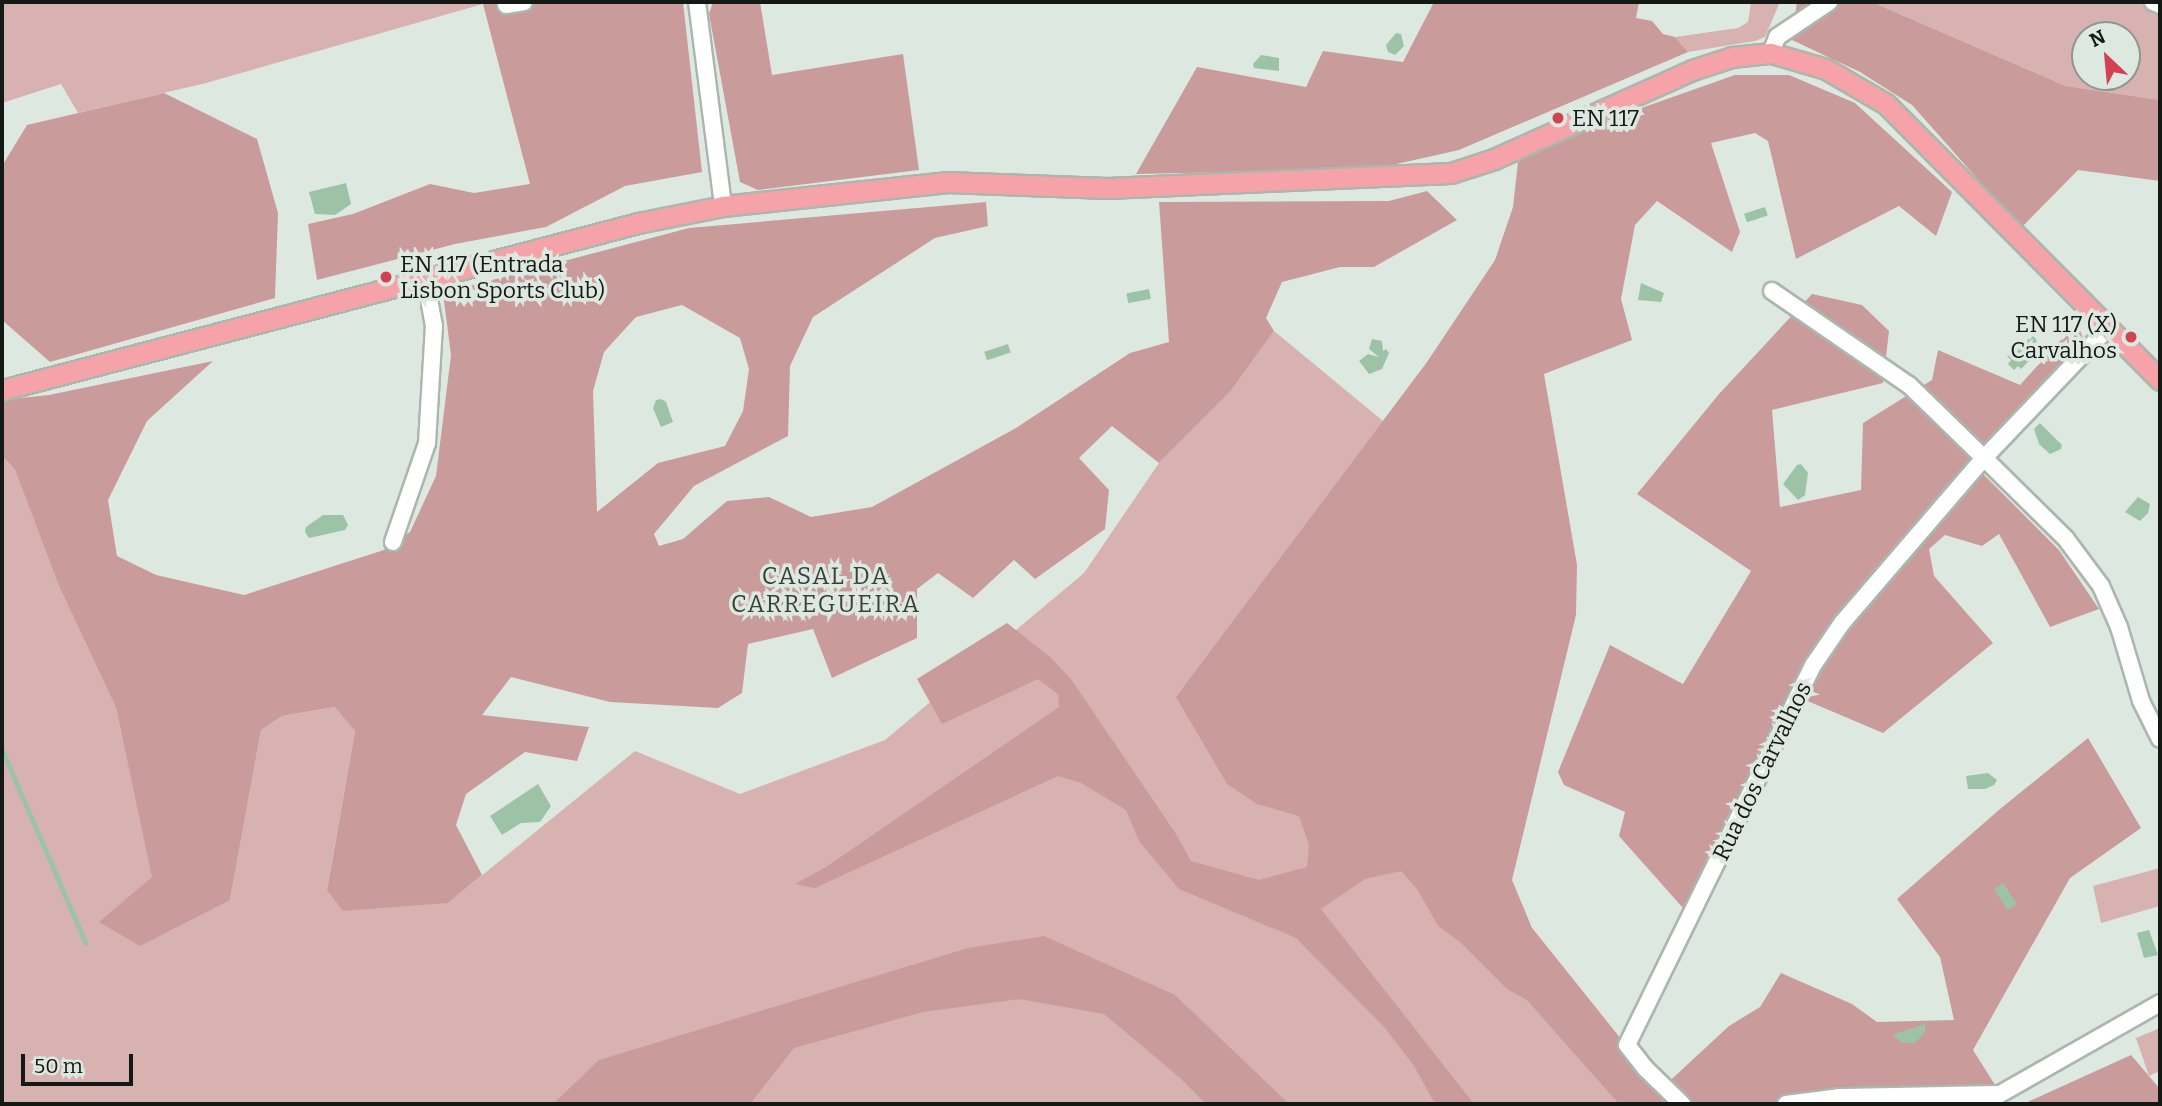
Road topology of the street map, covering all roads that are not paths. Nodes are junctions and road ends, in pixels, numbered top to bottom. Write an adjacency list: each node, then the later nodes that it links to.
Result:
1 (524, 2): 5 (street)
2 (696, 2): 8 (street)
3 (1829, 2): 7 (street)
4 (2153, 2): 6 (street)
5 (506, 5)
6 (2160, 5)
7 (1772, 53): 8 (main road); 11 (main road)
8 (723, 206): 9 (main road)
9 (425, 278): 13 (main road); 15 (street)
10 (1772, 290): 14 (street)
11 (2108, 328): 12 (main road); 14 (street, Rua dos Carvalhos)
12 (2160, 380)
13 (2, 390)
14 (1983, 458): 16 (street); 18 (street, Rua dos Carvalhos)
15 (393, 542)
16 (2160, 739)
17 (2160, 1003): 19 (street)
18 (1682, 1104)
19 (1786, 1104)

